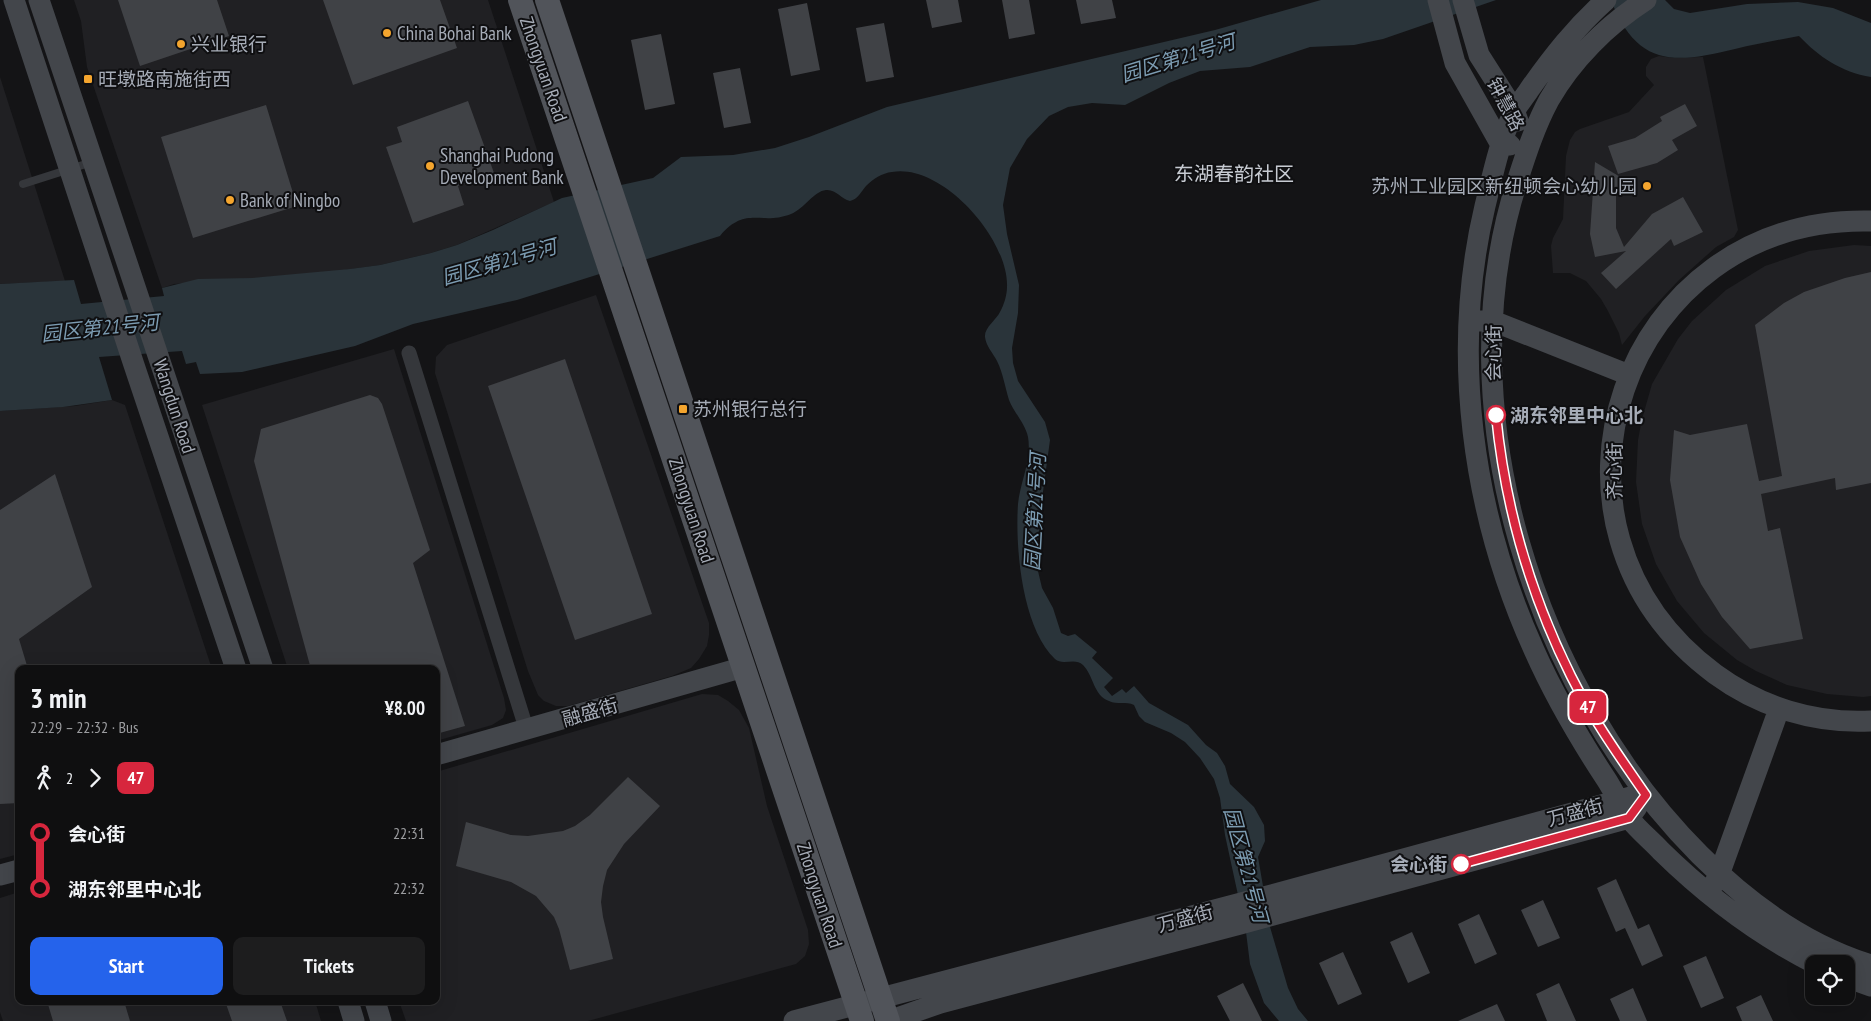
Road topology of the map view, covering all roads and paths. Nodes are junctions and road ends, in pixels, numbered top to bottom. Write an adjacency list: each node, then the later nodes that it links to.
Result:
1 (14, 0): 13 (main road, Wangdun Road)
2 (40, 0): 12 (main road, Wangdun Road)
3 (520, 0): 22 (main road, Zhongyuan Road)
4 (547, 0): 40 (main road, Zhongyuan Road)
5 (1606, 0): 9 (main road, 会心街)
6 (1646, 0): 11 (main road, 会心街)
7 (1464, 5): 9 (main road, 钟慧路)
8 (1441, 9): 10 (main road, 钟慧路)
9 (1514, 110): 10 (main road, 会心街); 11 (main road, 钟慧路)
10 (1500, 142): 11 (main road, 钟慧路); 16 (main road, 会心街)
11 (1528, 148): 17 (main road, 会心街)
12 (94, 162): 13 (lane); 21 (main road, Wangdun Road)
13 (69, 170): 14 (lane); 20 (main road, Wangdun Road)
14 (23, 184)
15 (1871, 221): 19 (main road, 齐心街)
16 (1469, 320): 17 (main road); 28 (main road, 会心街)
17 (1492, 321): 19 (main road); 27 (main road, 会心街)
18 (409, 353): 25 (street)
19 (1629, 375): 23 (main road, 齐心街)
20 (235, 665)
21 (262, 665)
22 (744, 667): 25 (main road, 融盛街); 43 (main road, Zhongyuan Road)
23 (1779, 709): 24 (main road, 齐心街); 31 (main road)
24 (1871, 721)
25 (527, 731): 26 (main road, 融盛街)
26 (440, 754)
27 (1646, 795): 28 (main road, 万盛街); 29 (main road, 万盛街); 31 (main road, 会心街)
28 (1619, 800): 29 (main road, 会心街); 34 (main road, 万盛街)
29 (1629, 818): 33 (main road, 会心街); 34 (main road, 万盛街)
30 (15, 871): 32 (main road)
31 (1720, 874): 33 (main road); 37 (main road, 会心街)
32 (0, 875)
33 (1708, 894): 36 (main road, 会心街)
34 (1269, 906): 35 (main road, 万盛街)
35 (1238, 914): 40 (main road, 万盛街); 47 (main road, 万盛街)
36 (1805, 958)
37 (1871, 965)
38 (1855, 980): 39 (main road)
39 (1871, 986)
40 (879, 998): 43 (main road, 万盛街); 47 (main road, Zhongyuan Road)
41 (349, 1005): 44 (main road)
42 (376, 1005): 45 (main road)
43 (859, 1013): 46 (main road, 万盛街)
44 (354, 1021)
45 (382, 1021)
46 (794, 1021)
47 (889, 1021)

